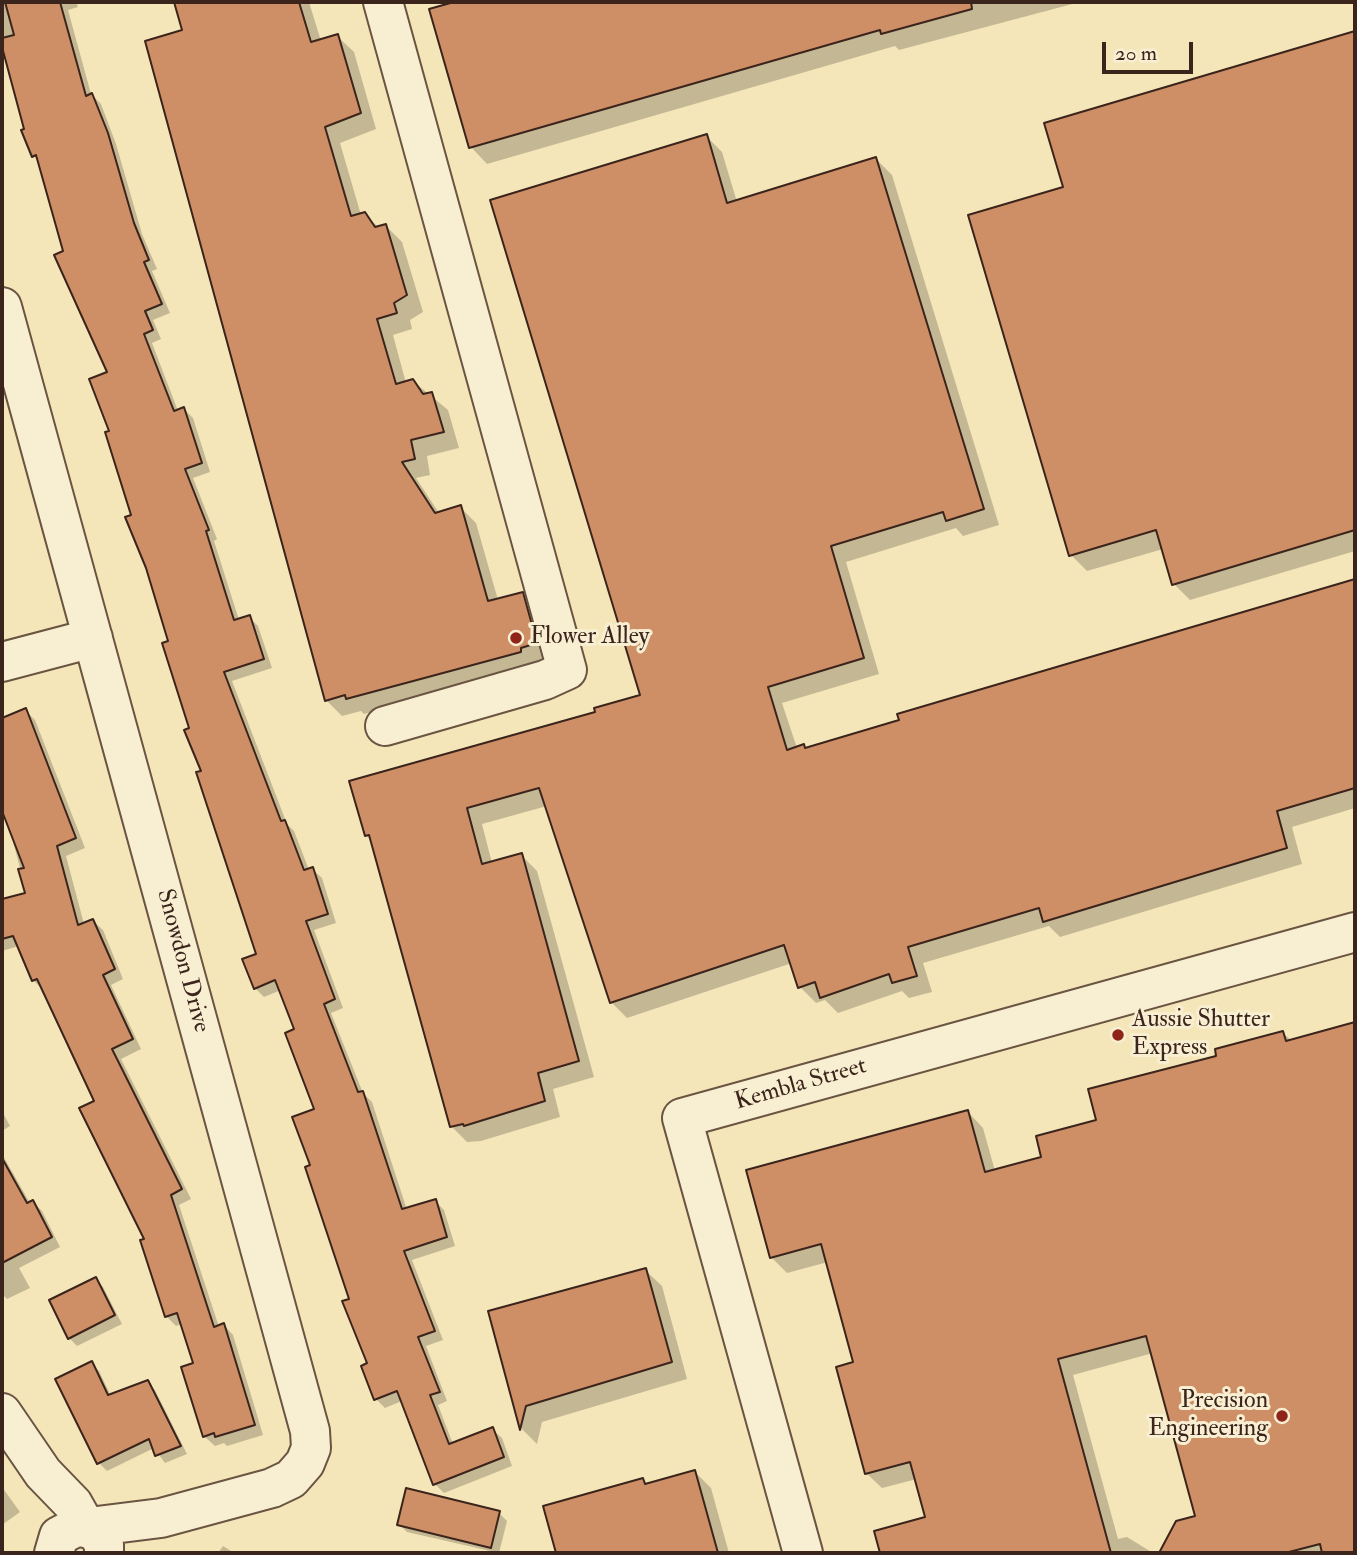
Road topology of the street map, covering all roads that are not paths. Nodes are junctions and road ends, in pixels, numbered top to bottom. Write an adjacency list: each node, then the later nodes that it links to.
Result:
1 (383, 2): 5 (street)
2 (2, 307): 3 (street, Snowdon Drive)
3 (93, 638): 4 (street); 8 (street, Snowdon Drive)
4 (2, 662)
5 (385, 726)
6 (1355, 932): 9 (street, Kembla Street)
7 (2, 1413): 8 (street)
8 (74, 1543)
9 (803, 1553)

